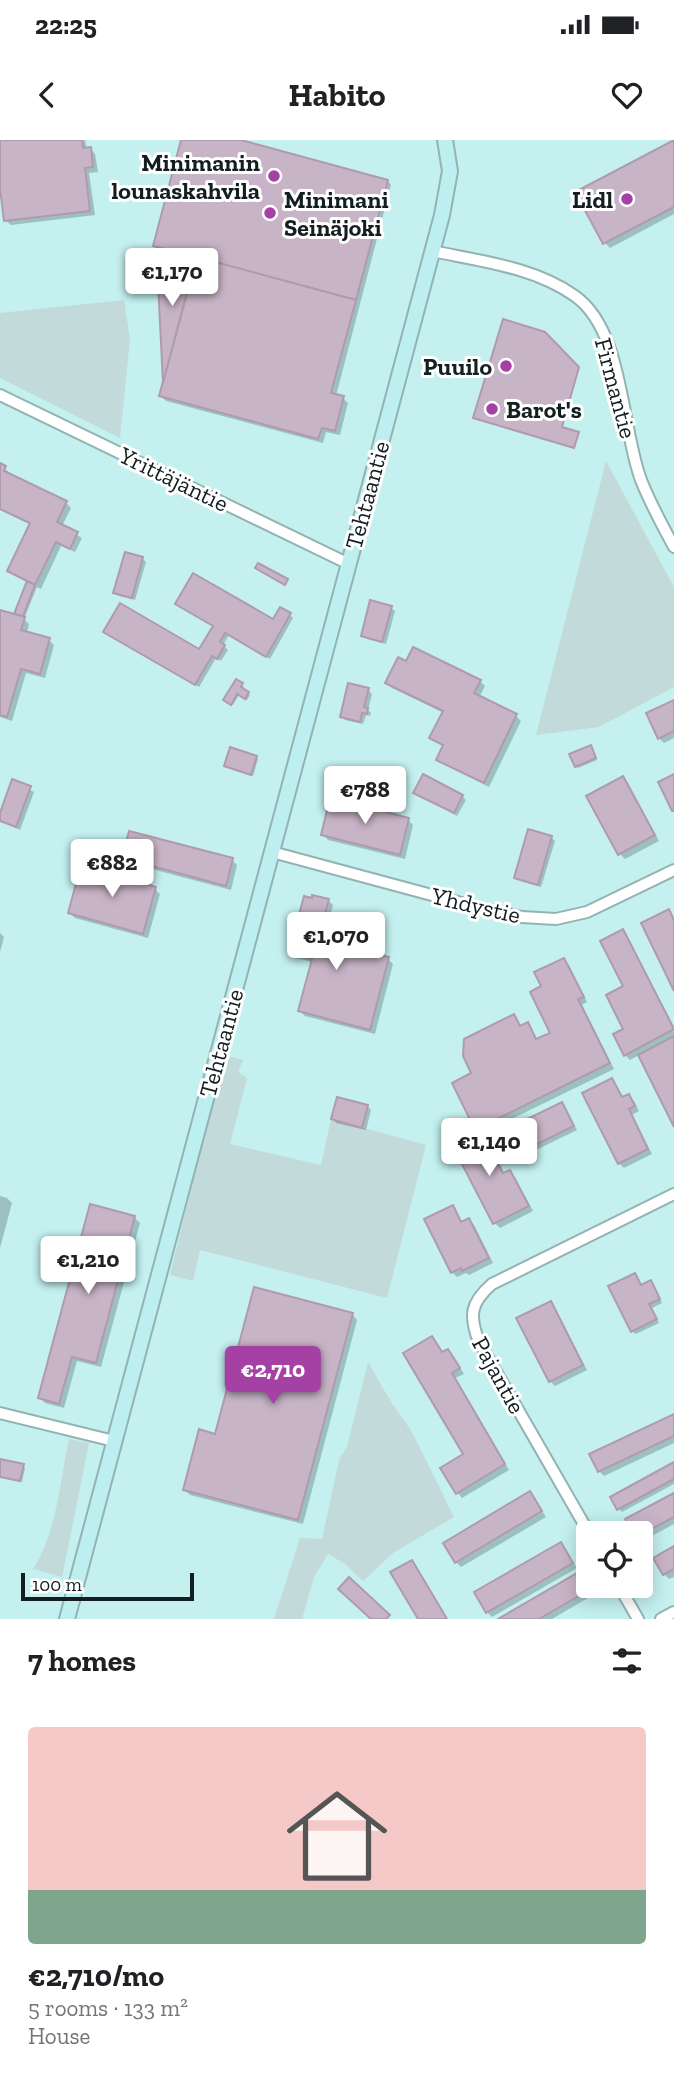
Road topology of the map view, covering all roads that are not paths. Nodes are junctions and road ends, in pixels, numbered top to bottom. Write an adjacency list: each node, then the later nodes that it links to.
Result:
1 (445, 140): 2 (street, Tehtaantie)
2 (432, 251): 4 (street, Firmantie); 5 (street, Tehtaantie)
3 (0, 395): 5 (street, Yrittäjäntie)
4 (674, 547)
5 (349, 564): 6 (street, Tehtaantie)
6 (272, 852): 7 (street, Yhdystie); 10 (street, Tehtaantie)
7 (674, 870)
8 (674, 1194): 11 (street, Pajantie)
9 (0, 1413): 10 (street)
10 (114, 1441): 14 (street, Tehtaantie)
11 (582, 1521)
12 (626, 1598): 15 (street)
13 (674, 1612): 16 (street)
14 (67, 1619)
15 (638, 1619)
16 (661, 1619)

